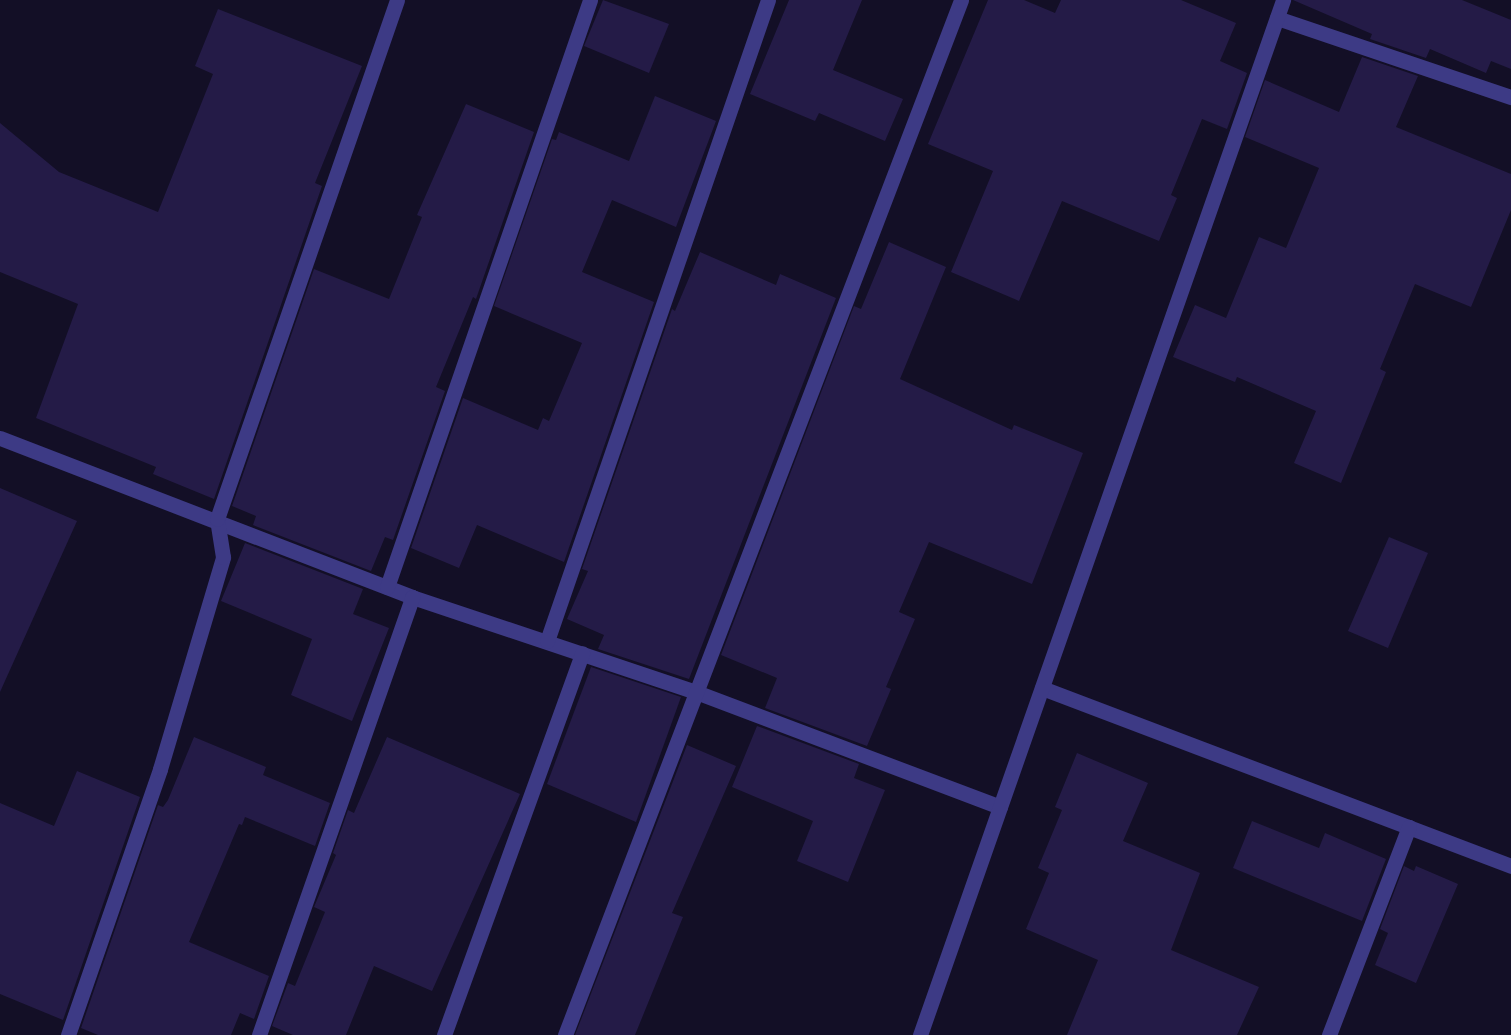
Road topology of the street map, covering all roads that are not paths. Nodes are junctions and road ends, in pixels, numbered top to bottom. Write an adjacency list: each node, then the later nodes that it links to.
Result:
1 (397, 0): 9 (street)
2 (590, 0): 10 (street)
3 (768, 0): 12 (street)
4 (961, 0): 15 (street)
5 (1283, 0): 6 (street)
6 (1277, 18): 7 (street); 14 (street)
7 (1511, 97)
8 (0, 438): 9 (street)
9 (217, 519): 10 (street); 19 (street)
10 (387, 587): 11 (street)
11 (412, 597): 12 (street); 20 (street)
12 (547, 641): 13 (street)
13 (582, 653): 15 (street); 21 (street)
14 (1042, 688): 16 (street); 17 (street)
15 (696, 692): 16 (street); 22 (street)
16 (1000, 807): 23 (street)
17 (1409, 827): 18 (street); 24 (street)
18 (1511, 866)
19 (68, 1035)
20 (259, 1035)
21 (444, 1035)
22 (565, 1035)
23 (920, 1035)
24 (1329, 1035)

